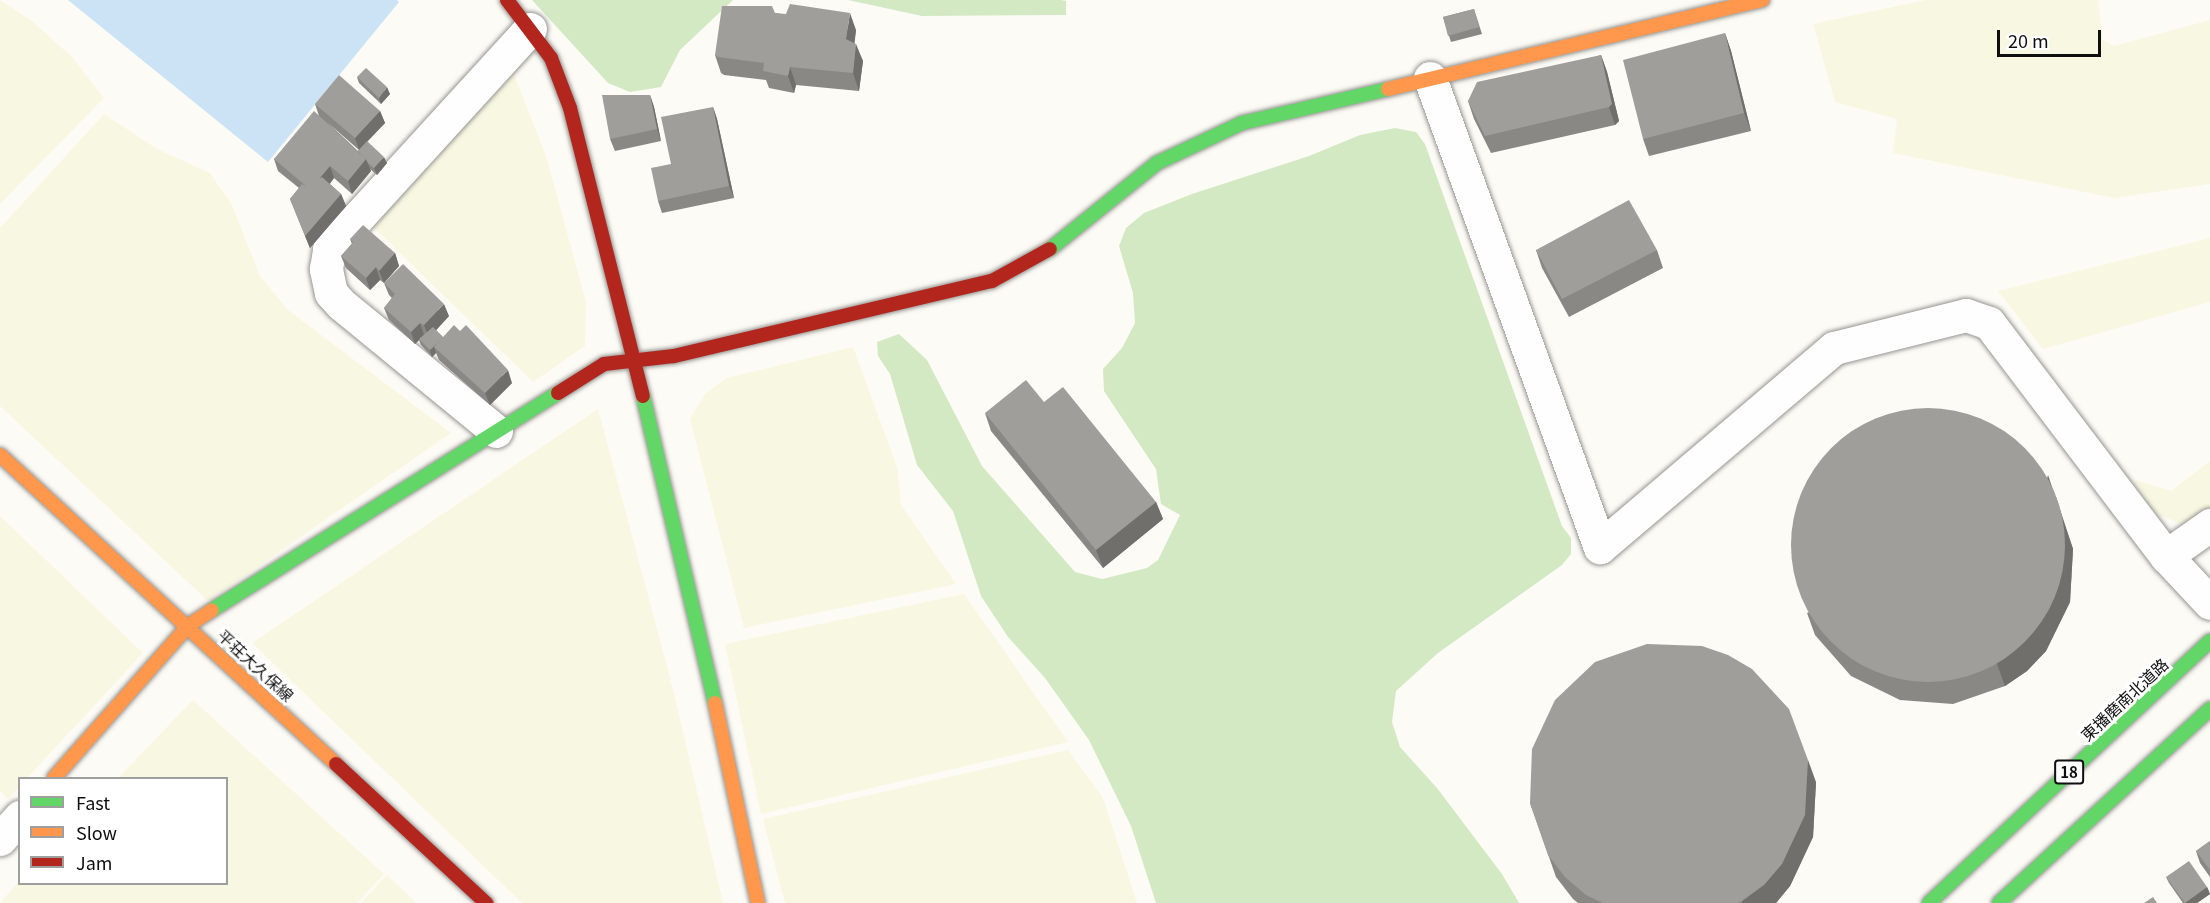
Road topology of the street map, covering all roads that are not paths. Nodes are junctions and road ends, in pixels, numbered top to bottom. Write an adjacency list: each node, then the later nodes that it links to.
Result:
1 (507, 0): 3 (main road)
2 (1763, 0): 4 (main road)
3 (530, 29): 5 (main road); 6 (street)
4 (1430, 78): 5 (main road); 9 (street)
5 (635, 363): 6 (main road); 18 (main road)
6 (496, 430): 11 (main road)
7 (0, 455): 11 (main road, 平荘大久保線)
8 (2210, 525): 9 (street)
9 (2166, 556): 10 (street)
10 (2205, 597)
11 (189, 625): 14 (main road); 17 (main road, 平荘大久保線)
12 (2210, 642): 19 (main road, 東播磨南北道路 / 18)
13 (2210, 709): 20 (main road)
14 (55, 777)
15 (18, 819): 16 (street)
16 (0, 840)
17 (486, 903)
18 (758, 903)
19 (1929, 903)
20 (1999, 903)

